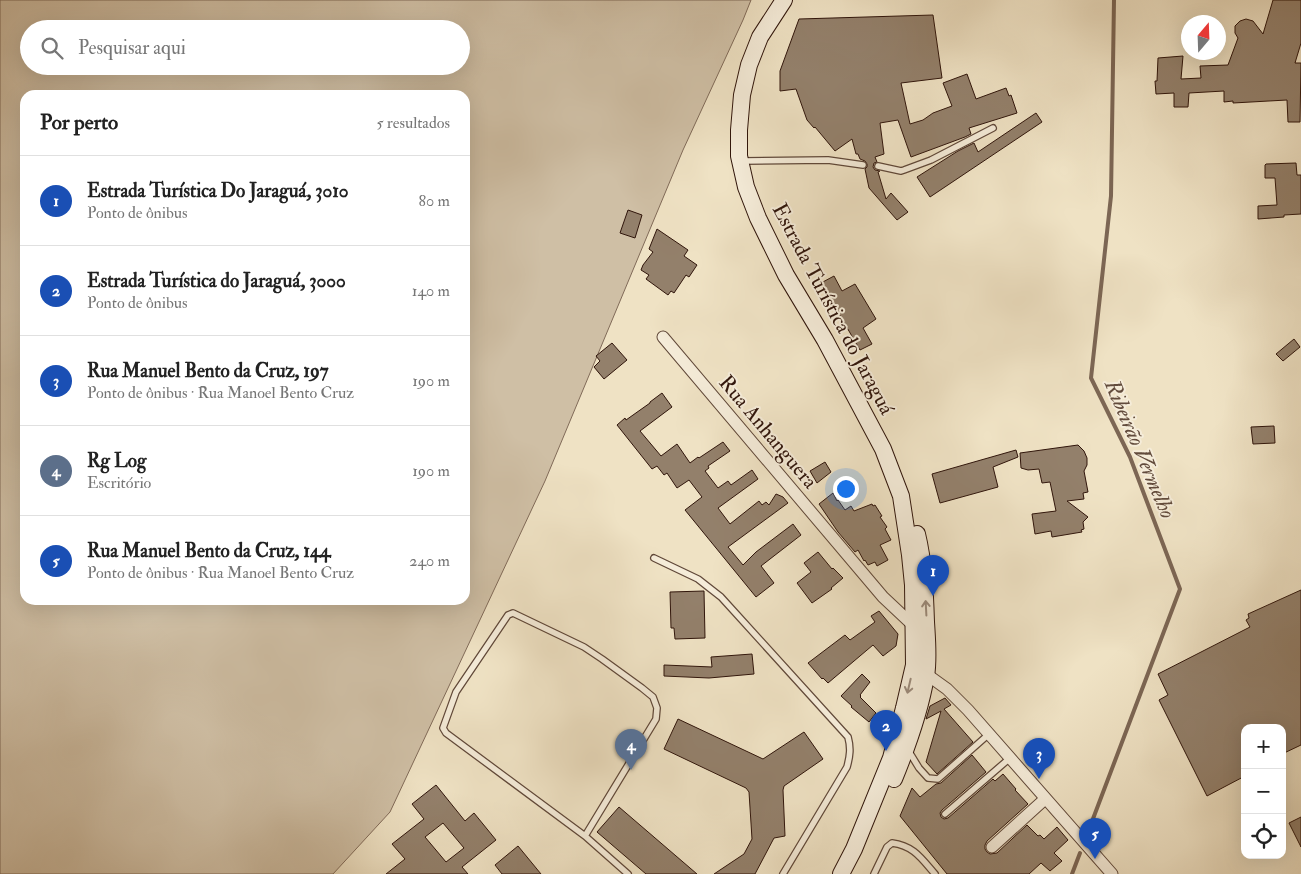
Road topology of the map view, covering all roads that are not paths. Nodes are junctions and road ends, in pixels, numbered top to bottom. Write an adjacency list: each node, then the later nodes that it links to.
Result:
1 (784, 0): 3 (main road, Estrada Turística do Jaraguá)
2 (993, 128): 5 (lane)
3 (740, 161): 4 (lane); 7 (main road, Estrada Turística do Jaraguá)
4 (864, 165)
5 (878, 166)
6 (663, 338): 9 (street, Rua Anhanguera)
7 (901, 496): 9 (main road, Estrada Turística do Jaraguá); 10 (main road, Estrada Turística do Jaraguá, one-way to 7)
8 (654, 558): 20 (lane)
9 (914, 626): 10 (street, Rua Anhanguera); 11 (main road, Estrada Turística do Jaraguá)
10 (927, 636): 11 (main road, Estrada Turística do Jaraguá)
11 (920, 670): 12 (street); 13 (main road, Estrada Turística do Jaraguá); 21 (main road, Estrada Turística do Jaraguá, one-way to 21)
12 (989, 734): 13 (lane); 14 (street)
13 (907, 748): 22 (main road, Estrada Turística do Jaraguá)
14 (1010, 758): 15 (street); 16 (lane)
15 (1046, 799): 18 (street); 25 (street)
16 (945, 814)
17 (585, 836): 17 (lane); 19 (lane)
18 (992, 847)
19 (628, 874)
20 (783, 874)
21 (842, 874)
22 (854, 874)
23 (874, 874): 24 (lane)
24 (935, 874)
25 (1112, 874)

